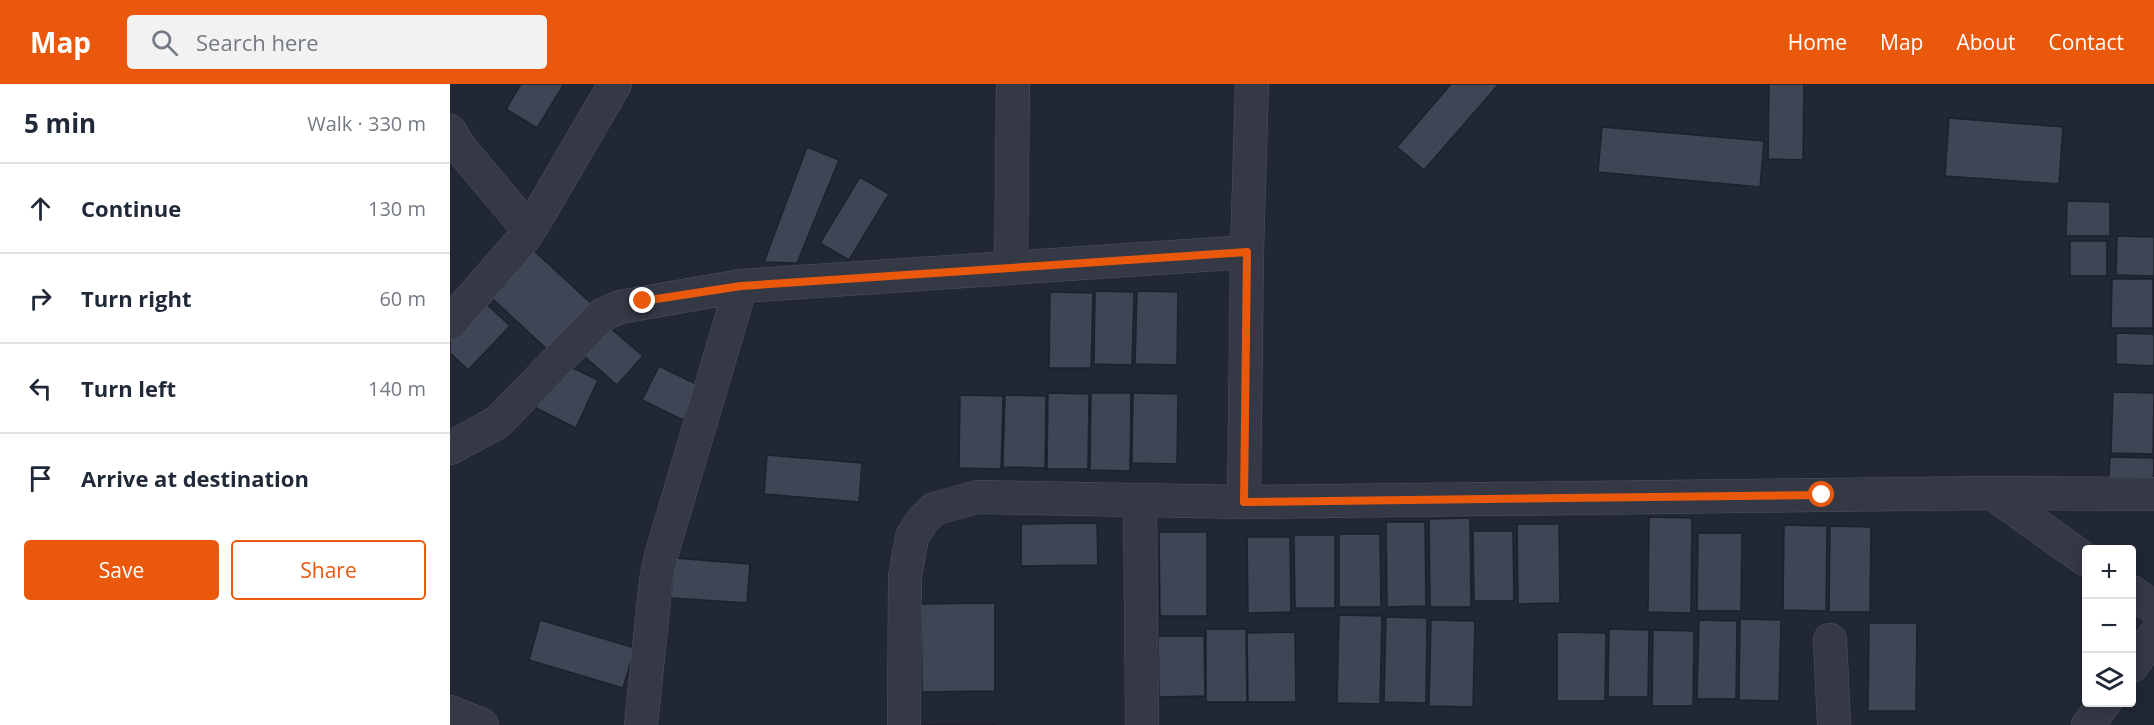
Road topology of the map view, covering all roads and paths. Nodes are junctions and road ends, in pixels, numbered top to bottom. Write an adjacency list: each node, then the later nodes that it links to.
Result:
1 (615, 84): 5 (street)
2 (1013, 84): 7 (street)
3 (1252, 84): 6 (street)
4 (453, 143): 5 (street)
5 (529, 230): 9 (street)
6 (1247, 252): 7 (street); 14 (street)
7 (1011, 268): 8 (street)
8 (741, 286): 10 (street); 24 (street)
9 (450, 323)
10 (450, 448)
11 (1992, 493): 12 (street); 14 (street); 15 (street)
12 (2154, 494)
13 (1140, 500): 14 (street); 25 (street); 26 (street)
14 (1244, 502)
15 (2082, 557)
16 (2136, 595): 17 (street)
17 (2154, 608)
18 (2154, 636): 20 (street)
19 (1830, 640): 27 (street)
20 (2136, 661)
21 (2101, 707): 28 (street)
22 (450, 712): 23 (street)
23 (482, 725)
24 (640, 725)
25 (904, 725)
26 (1142, 725)
27 (1834, 725)
28 (2088, 725)

